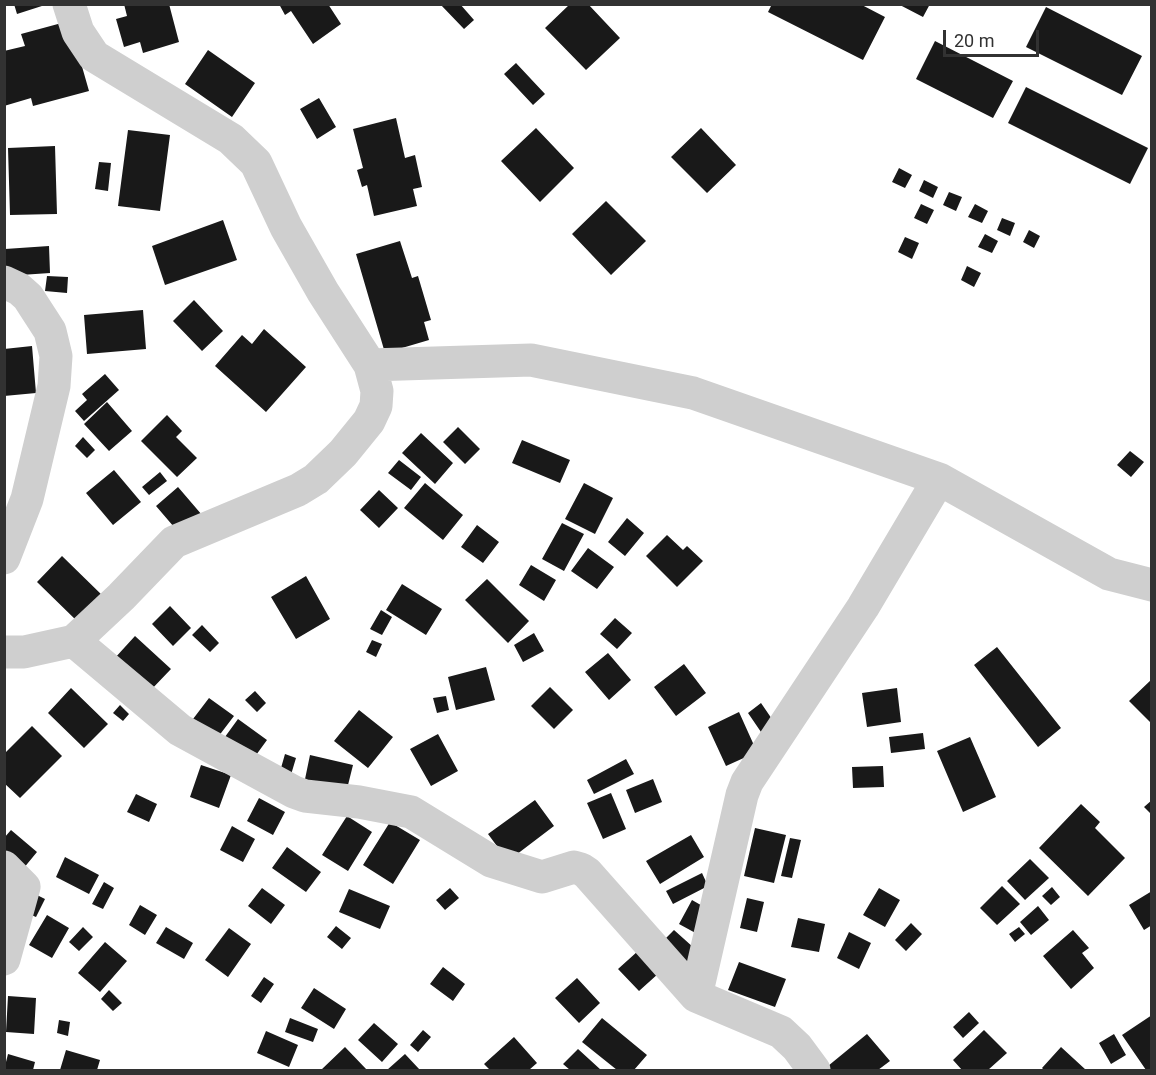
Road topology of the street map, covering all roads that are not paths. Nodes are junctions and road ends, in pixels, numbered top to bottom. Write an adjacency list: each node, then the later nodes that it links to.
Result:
1 (69, 4): 3 (street)
2 (4, 282): 5 (street)
3 (370, 365): 4 (street); 7 (street)
4 (939, 479): 6 (street); 11 (street)
5 (4, 558)
6 (1152, 585)
7 (74, 641): 8 (street); 11 (street)
8 (4, 652)
9 (4, 867): 10 (street)
10 (4, 959)
11 (696, 996): 12 (street)
12 (814, 1071)

